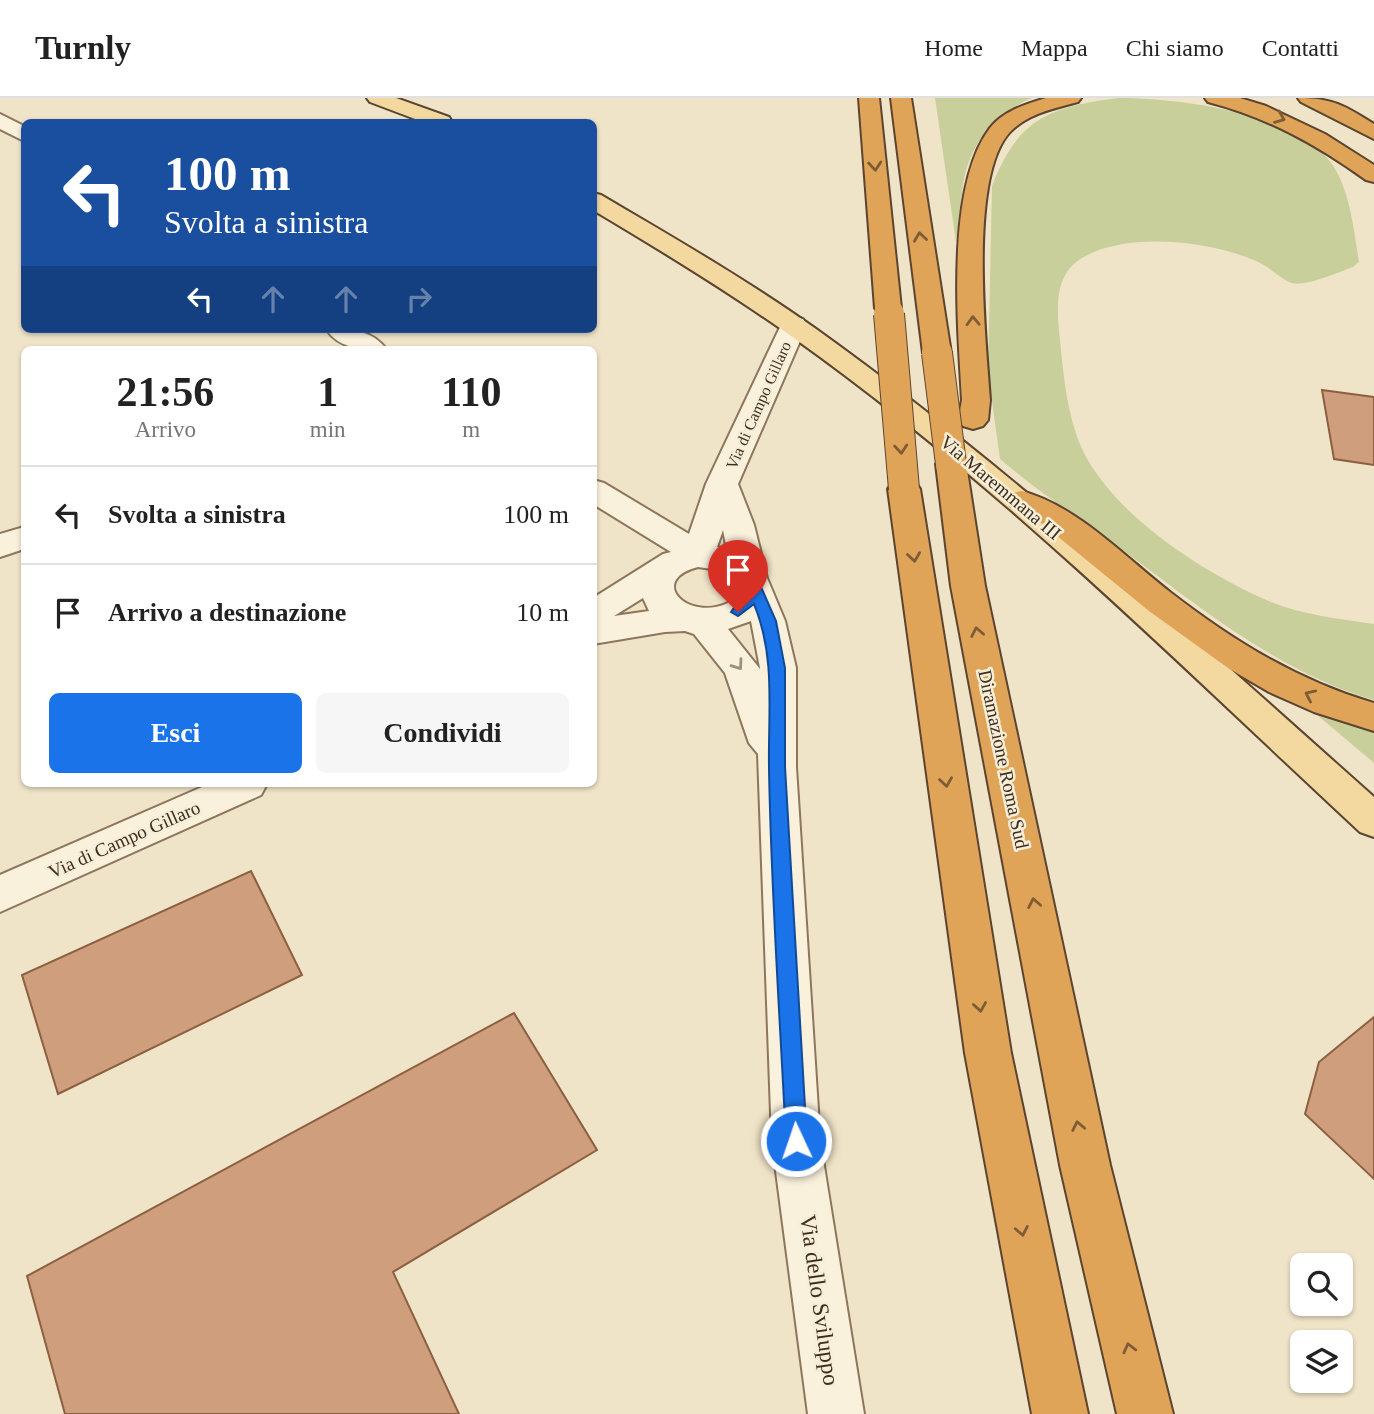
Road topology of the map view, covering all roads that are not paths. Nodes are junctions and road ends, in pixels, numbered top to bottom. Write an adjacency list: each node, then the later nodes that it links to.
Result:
1 (377, 98): 10 (main road)
2 (869, 98): 39 (highway, one-way to 39, bridge)
3 (901, 98): 20 (highway, Diramazione Roma Sud, one-way to 3, bridge)
4 (1071, 98): 20 (highway, one-way to 4)
5 (1215, 98): 15 (highway, one-way to 15)
6 (1279, 98): 14 (highway)
7 (1289, 98): 9 (highway)
8 (1308, 98): 9 (highway)
9 (1329, 107): 13 (highway)
10 (432, 119)
11 (0, 120): 12 (street)
12 (21, 133)
13 (1374, 133)
14 (1374, 159)
15 (1374, 175)
16 (597, 202): 17 (main road, Via Maremmana III)
17 (794, 325): 21 (street, Via di Campo Gillaro); 23 (main road, Via Maremmana III)
18 (345, 333): 19 (street)
19 (367, 346)
20 (951, 464): 40 (highway, Diramazione Roma Sud, one-way to 20)
21 (722, 484): 27 (street, Via di Campo Gillaro); 29 (street, Via dello Sviluppo)
22 (597, 493): 24 (street)
23 (1021, 501): 33 (highway, one-way to 23); 36 (main road, Via Maremmana III)
24 (633, 516): 27 (street); 28 (street)
25 (21, 538): 26 (street)
26 (0, 546)
27 (698, 556): 28 (street); 29 (street)
28 (664, 569): 30 (street); 31 (street)
29 (750, 578): 31 (street); 34 (street, Via dello Sviluppo)
30 (597, 611)
31 (690, 619): 32 (street); 34 (street, Via dello Sviluppo, one-way to 34)
32 (597, 631)
33 (1374, 717)
34 (777, 767): 38 (street, Via dello Sviluppo)
35 (240, 787): 37 (street, Via di Campo Gillaro)
36 (1374, 821)
37 (0, 894)
38 (836, 1414)
39 (1060, 1414)
40 (1145, 1414)

